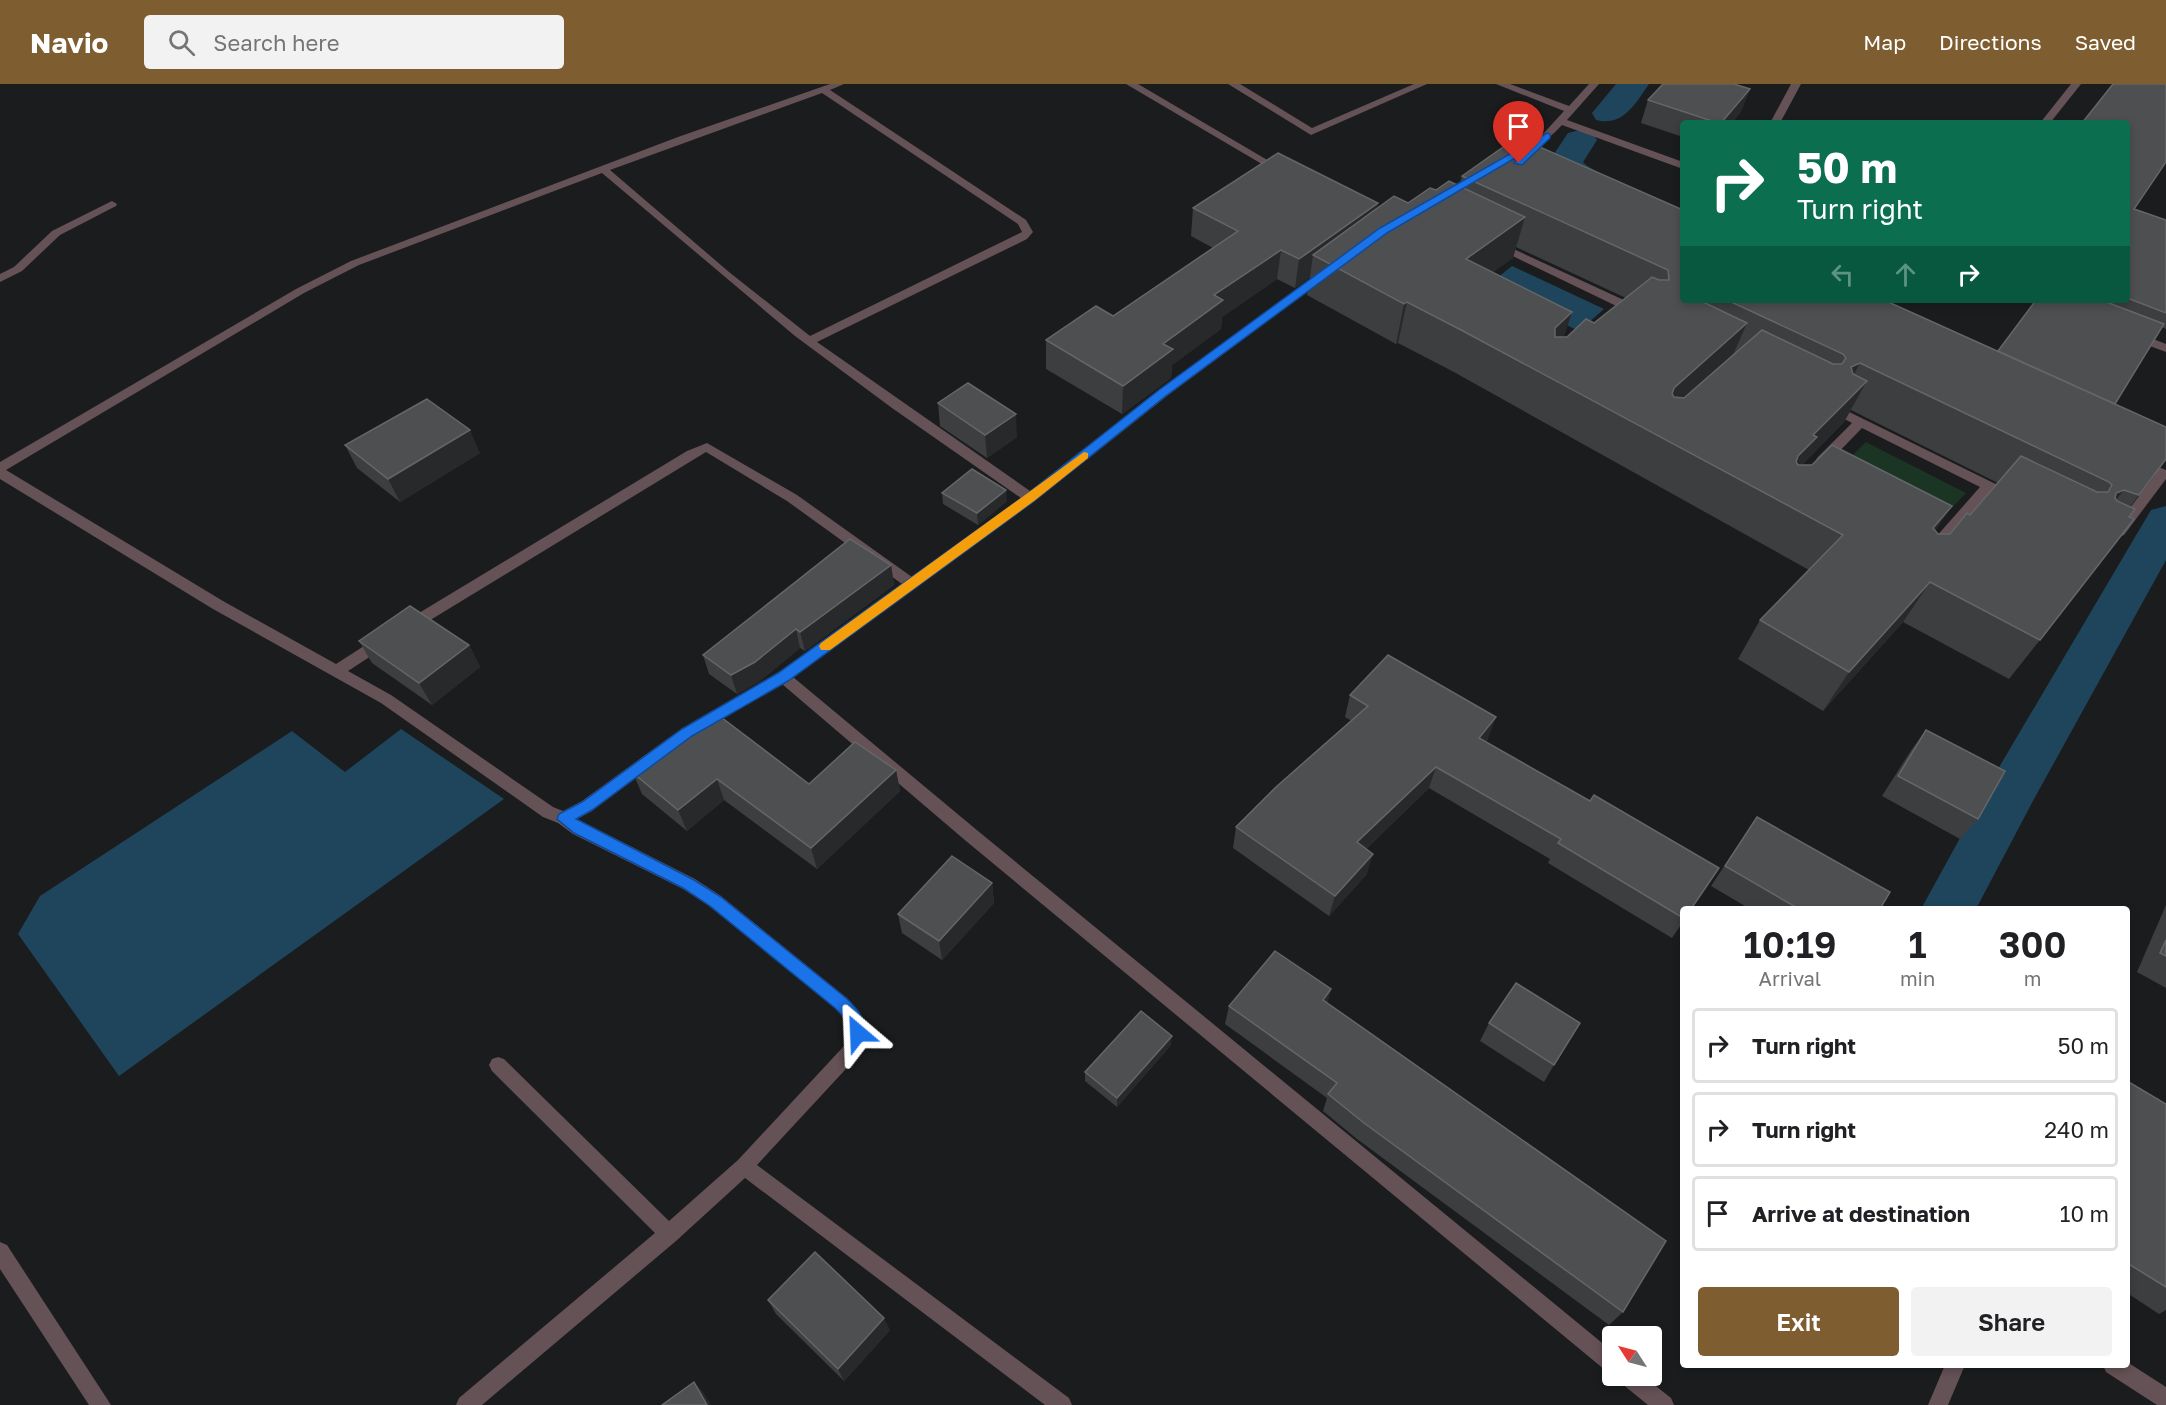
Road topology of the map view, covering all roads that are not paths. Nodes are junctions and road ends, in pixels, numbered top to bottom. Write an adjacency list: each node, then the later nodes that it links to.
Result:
1 (839, 84): 9 (street)
2 (1131, 84): 17 (street)
3 (1233, 84): 4 (street)
4 (1422, 84)
5 (1501, 84): 10 (street)
6 (1594, 84): 10 (street)
7 (1796, 84): 11 (street)
8 (2076, 84): 12 (street)
9 (823, 90): 16 (street); 24 (street)
10 (1570, 110): 13 (street)
11 (1777, 120)
12 (2047, 120)
13 (1562, 122): 14 (street); 15 (street)
14 (1510, 163)
15 (1680, 165)
16 (603, 169): 24 (street); 29 (street)
17 (1293, 178)
18 (112, 204): 21 (street)
19 (1483, 238): 22 (street)
20 (1336, 266): 33 (street)
21 (0, 279)
22 (1648, 316)
23 (2124, 332): 25 (street)
24 (809, 341): 33 (street)
25 (2166, 348)
26 (1837, 410): 27 (street)
27 (1860, 422): 30 (street); 32 (street)
28 (2131, 459): 35 (street)
29 (0, 468)
30 (1814, 469)
31 (0, 473): 38 (street)
32 (1988, 486): 34 (street); 36 (street)
33 (1030, 498): 37 (street)
34 (2019, 501)
35 (2110, 545)
36 (1923, 561)
37 (911, 583): 38 (street); 39 (street)
38 (336, 670): 40 (street)
39 (783, 677): 40 (street); 45 (street)
40 (564, 819): 42 (street)
41 (498, 1065): 43 (street)
42 (744, 1166): 43 (street); 52 (street)
43 (669, 1234): 51 (street)
44 (0, 1252): 50 (street)
45 (1602, 1355)
46 (1954, 1368): 54 (street)
47 (2118, 1368): 49 (street)
48 (1640, 1386): 53 (street)
49 (2166, 1399)
50 (100, 1405)
51 (466, 1405)
52 (1062, 1405)
53 (1664, 1405)
54 (1938, 1405)

